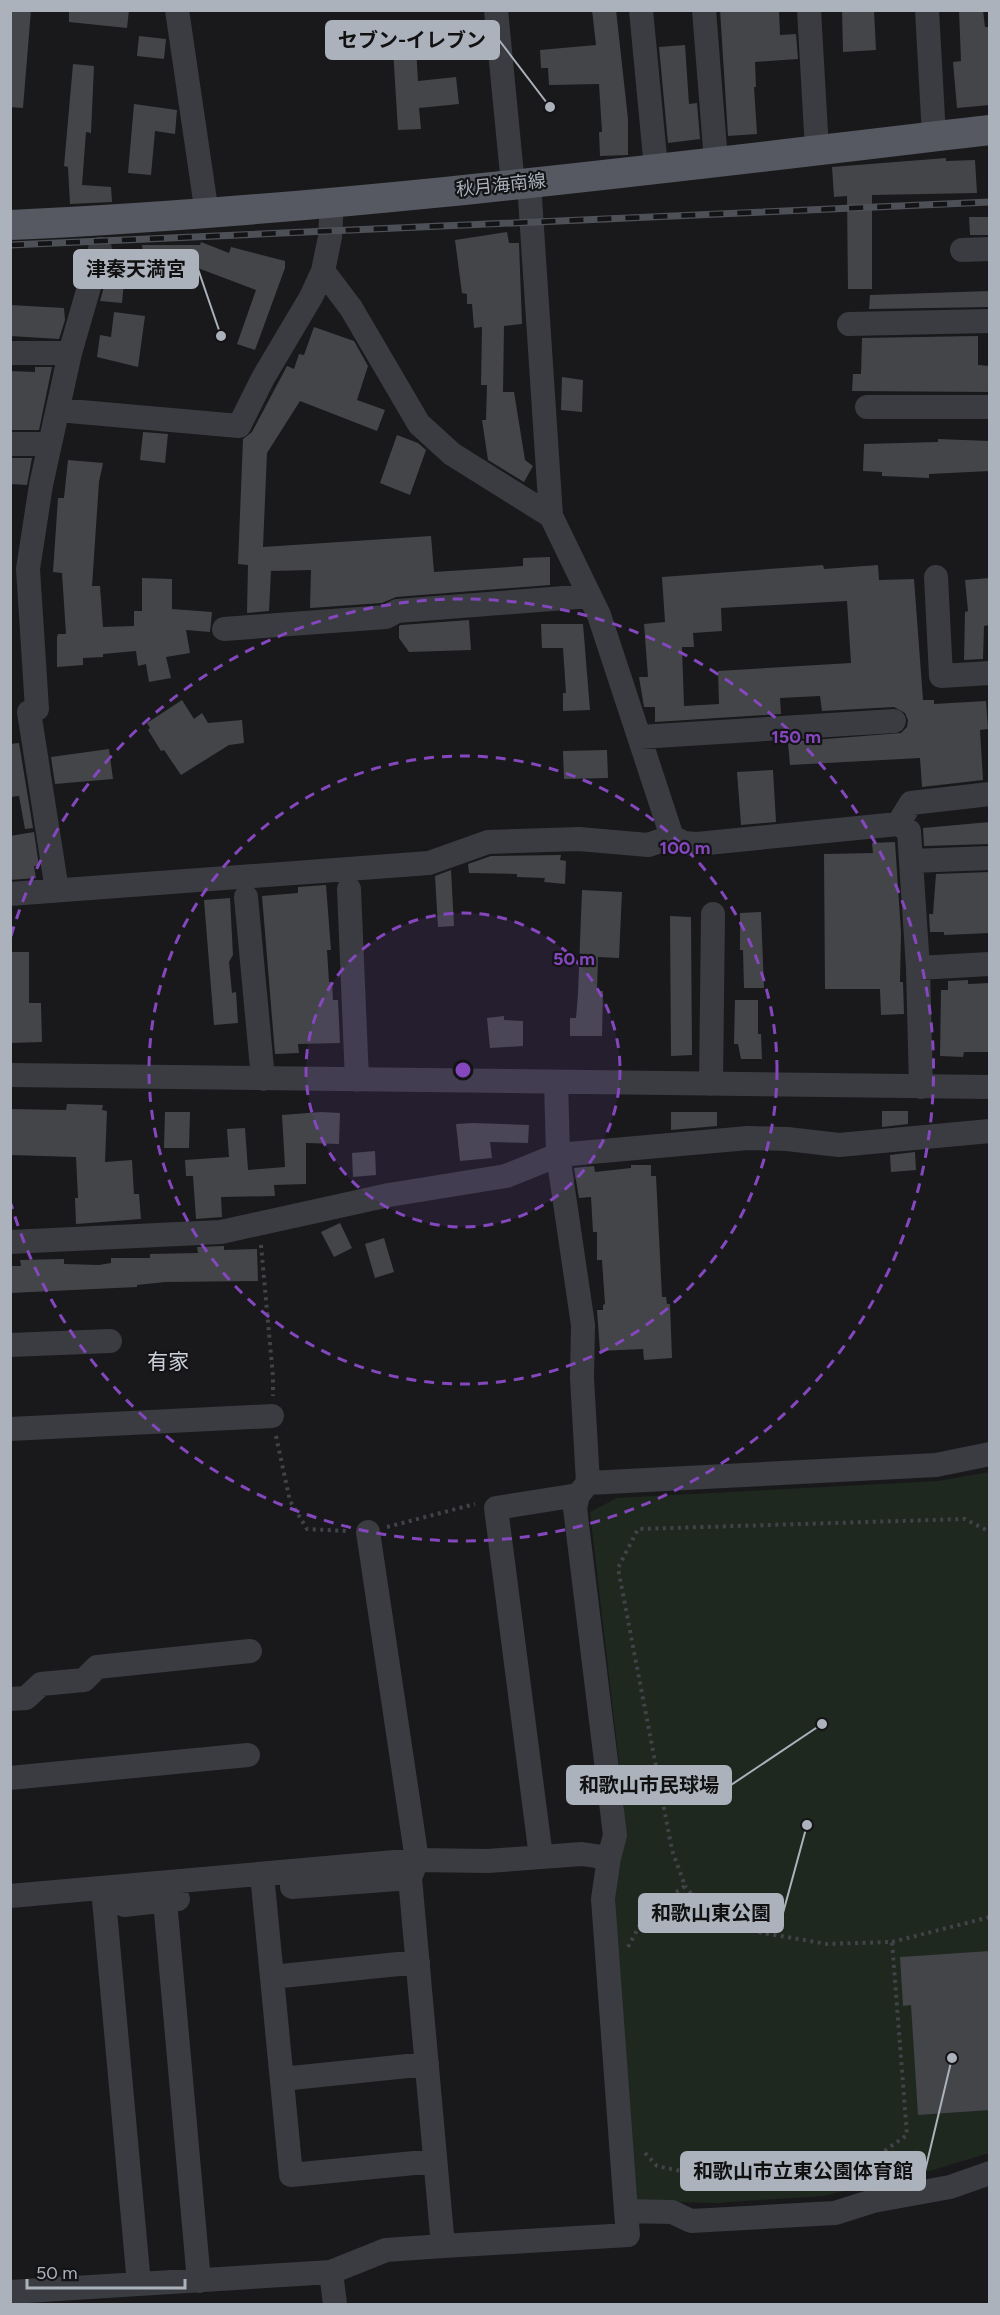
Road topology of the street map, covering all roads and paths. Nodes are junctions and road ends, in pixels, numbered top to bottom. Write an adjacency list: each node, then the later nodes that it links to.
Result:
1 (177, 10): 14 (street)
2 (496, 10): 12 (street)
3 (641, 10): 11 (street)
4 (704, 10): 10 (street)
5 (809, 10): 9 (street)
6 (927, 10): 8 (street)
7 (990, 130): 8 (main road, 秋月海南線)
8 (934, 136): 9 (main road, 秋月海南線)
9 (817, 150): 10 (main road, 秋月海南線)
10 (716, 161): 11 (main road, 秋月海南線)
11 (656, 168): 12 (main road, 秋月海南線)
12 (521, 184): 13 (main road, 秋月海南線); 29 (street)
13 (332, 202): 14 (main road, 秋月海南線); 19 (street)
14 (207, 214): 15 (main road, 秋月海南線)
15 (10, 225)
16 (100, 249): 23 (street)
17 (990, 249): 18 (street)
18 (962, 250)
19 (323, 271): 26 (street); 29 (street)
20 (990, 321): 21 (street)
21 (849, 324)
22 (10, 353): 23 (street)
23 (70, 353): 26 (street)
24 (867, 407): 25 (street)
25 (990, 407)
26 (58, 410): 28 (street)
27 (10, 444): 28 (street)
28 (50, 444): 34 (street)
29 (551, 516): 31 (street)
30 (936, 577): 33 (street)
31 (590, 596): 32 (street); 36 (street)
32 (225, 630)
33 (990, 673)
34 (20, 714): 43 (street)
35 (894, 721): 36 (street)
36 (640, 737): 39 (street)
37 (990, 794): 38 (street)
38 (898, 824): 39 (street); 41 (street)
39 (672, 837): 43 (street)
40 (990, 858): 41 (street)
41 (911, 861): 48 (street)
42 (349, 889): 51 (street)
43 (57, 890): 44 (street)
44 (10, 894)
45 (246, 897): 50 (street)
46 (713, 914): 53 (street)
47 (990, 964): 48 (street)
48 (918, 968): 54 (street)
49 (10, 1076): 50 (street)
50 (263, 1079): 51 (street)
51 (357, 1080): 52 (street)
52 (556, 1082): 53 (street); 57 (street)
53 (711, 1084): 54 (street)
54 (921, 1086): 55 (street)
55 (990, 1088)
56 (990, 1131): 57 (street)
57 (558, 1155): 58 (street); 65 (street)
58 (259, 1223): 59 (street); 62 (path)
59 (10, 1242)
60 (110, 1341): 61 (street)
61 (10, 1345)
62 (272, 1416): 63 (street); 67 (path)
63 (10, 1429)
64 (990, 1454): 65 (street)
65 (583, 1489): 73 (street); 74 (street)
66 (476, 1504): 67 (path)
67 (368, 1532): 75 (street)
68 (990, 1532): 77 (path)
69 (250, 1651): 70 (street)
70 (10, 1699)
71 (248, 1755): 72 (street)
72 (10, 1778)
73 (541, 1857): 74 (street); 75 (street)
74 (609, 1858): 94 (street)
75 (414, 1869): 76 (street); 78 (street); 87 (street)
76 (262, 1874): 79 (street); 88 (street)
77 (685, 1886): 85 (path); 86 (path)
78 (292, 1887)
79 (103, 1889): 81 (street); 98 (street)
80 (216, 1893): 82 (street)
81 (10, 1896)
82 (165, 1901): 83 (street); 97 (street)
83 (124, 1905)
84 (990, 1917): 85 (path)
85 (892, 1942): 91 (path)
86 (626, 1952)
87 (418, 1962): 88 (street); 89 (street)
88 (272, 1977): 90 (street)
89 (427, 2064): 90 (street); 92 (street)
90 (282, 2079): 92 (street)
91 (640, 2148)
92 (435, 2161): 95 (street)
93 (990, 2173): 94 (street)
94 (626, 2211): 95 (street)
95 (443, 2246): 96 (street)
96 (331, 2272): 97 (street); 100 (street)
97 (199, 2281): 98 (street)
98 (139, 2284): 99 (street)
99 (10, 2292)
100 (335, 2304)

